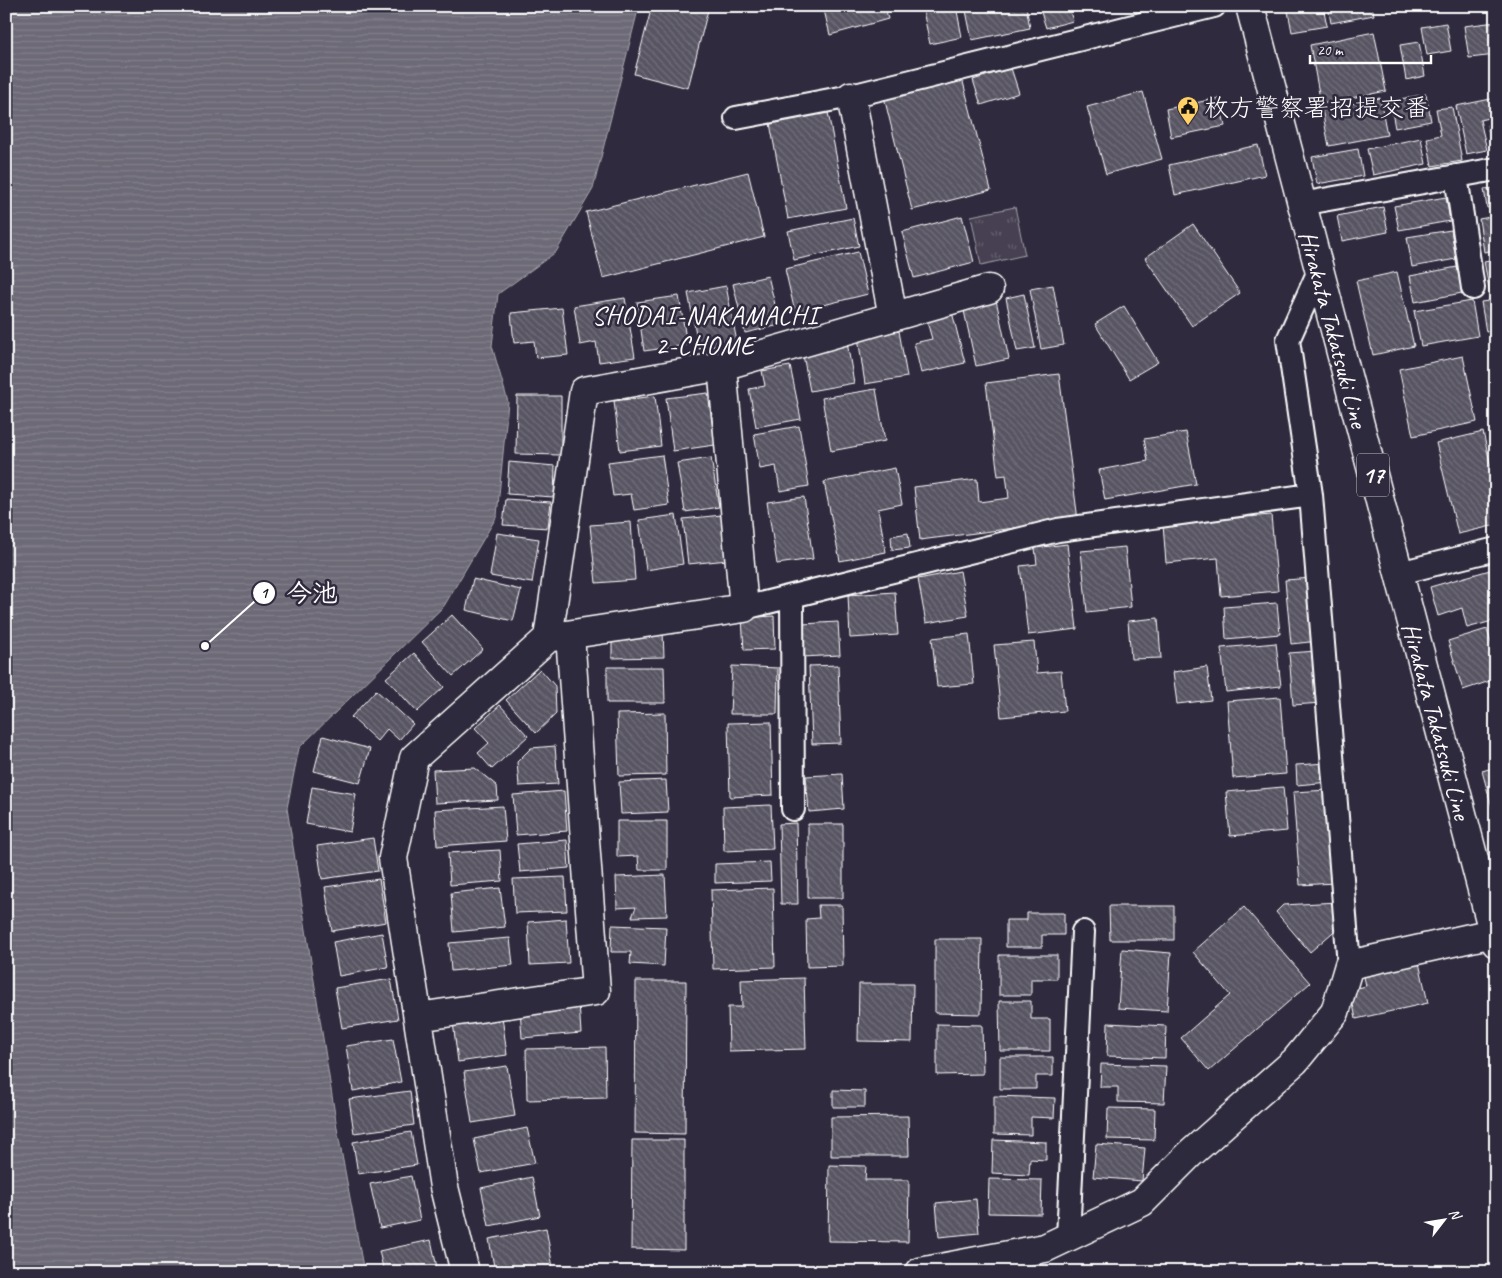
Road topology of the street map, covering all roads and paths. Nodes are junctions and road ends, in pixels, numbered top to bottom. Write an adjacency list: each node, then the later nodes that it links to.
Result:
1 (1214, 6): 3 (lane)
2 (1250, 6): 7 (street, Hirakata Takatsuki Line / 17)
3 (852, 96): 4 (lane); 11 (street)
4 (736, 118)
5 (1496, 168): 6 (lane)
6 (1456, 176): 7 (lane); 9 (lane)
7 (1301, 204): 8 (street, Hirakata Takatsuki Line / 17)
8 (1319, 271): 13 (lane); 15 (street, Hirakata Takatsuki Line / 17)
9 (1473, 288)
10 (990, 289): 11 (street)
11 (893, 317): 12 (street)
12 (722, 366): 17 (street); 18 (street)
13 (1311, 495): 16 (lane); 22 (lane)
14 (1496, 548): 15 (lane)
15 (1398, 573): 21 (street, Hirakata Takatsuki Line / 17)
16 (792, 596): 17 (lane); 19 (lane)
17 (744, 608): 18 (street)
18 (559, 636): 23 (street); 23 (street)
19 (793, 809)
20 (1083, 932): 24 (lane)
21 (1495, 935): 22 (street)
22 (1349, 965): 24 (street)
23 (418, 1017): 25 (street)
24 (1068, 1237): 26 (street)
25 (465, 1272)
26 (920, 1272)

